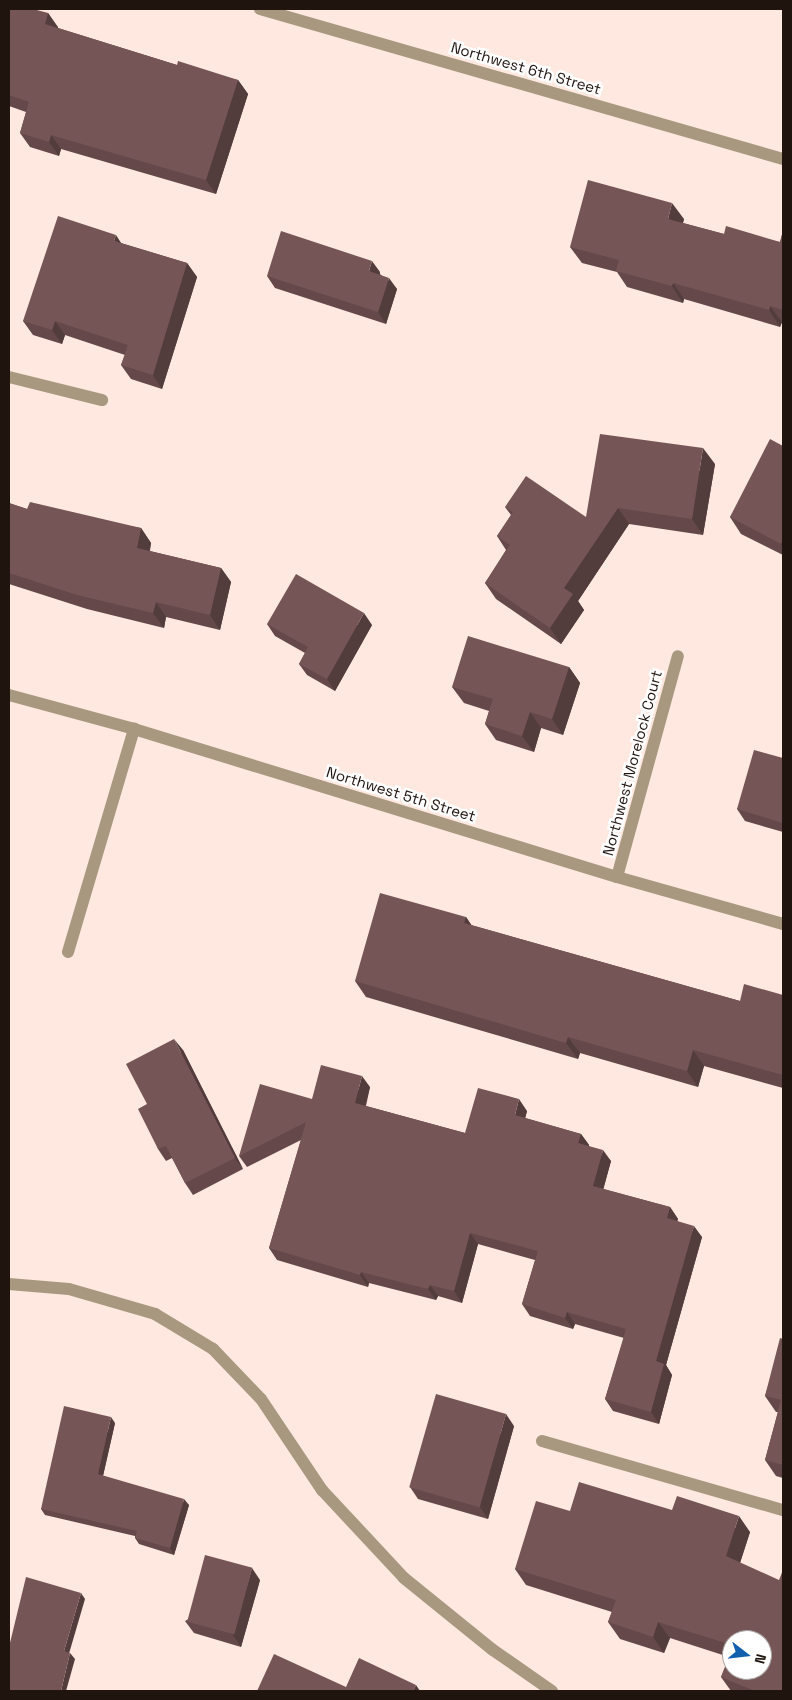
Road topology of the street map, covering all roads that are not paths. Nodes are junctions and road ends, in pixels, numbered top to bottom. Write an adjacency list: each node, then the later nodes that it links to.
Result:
1 (260, 9): 2 (street, Northwest 6th Street)
2 (783, 159)
3 (9, 377): 4 (street)
4 (102, 400)
5 (678, 656): 8 (street, Northwest Morelock Court)
6 (9, 695): 7 (street, Northwest 5th Street)
7 (134, 729): 8 (street, Northwest 5th Street); 10 (street)
8 (617, 877): 9 (street, Northwest 5th Street)
9 (783, 924)
10 (68, 952)
11 (9, 1284): 14 (street)
12 (542, 1441): 13 (street)
13 (783, 1510)
14 (552, 1691)

